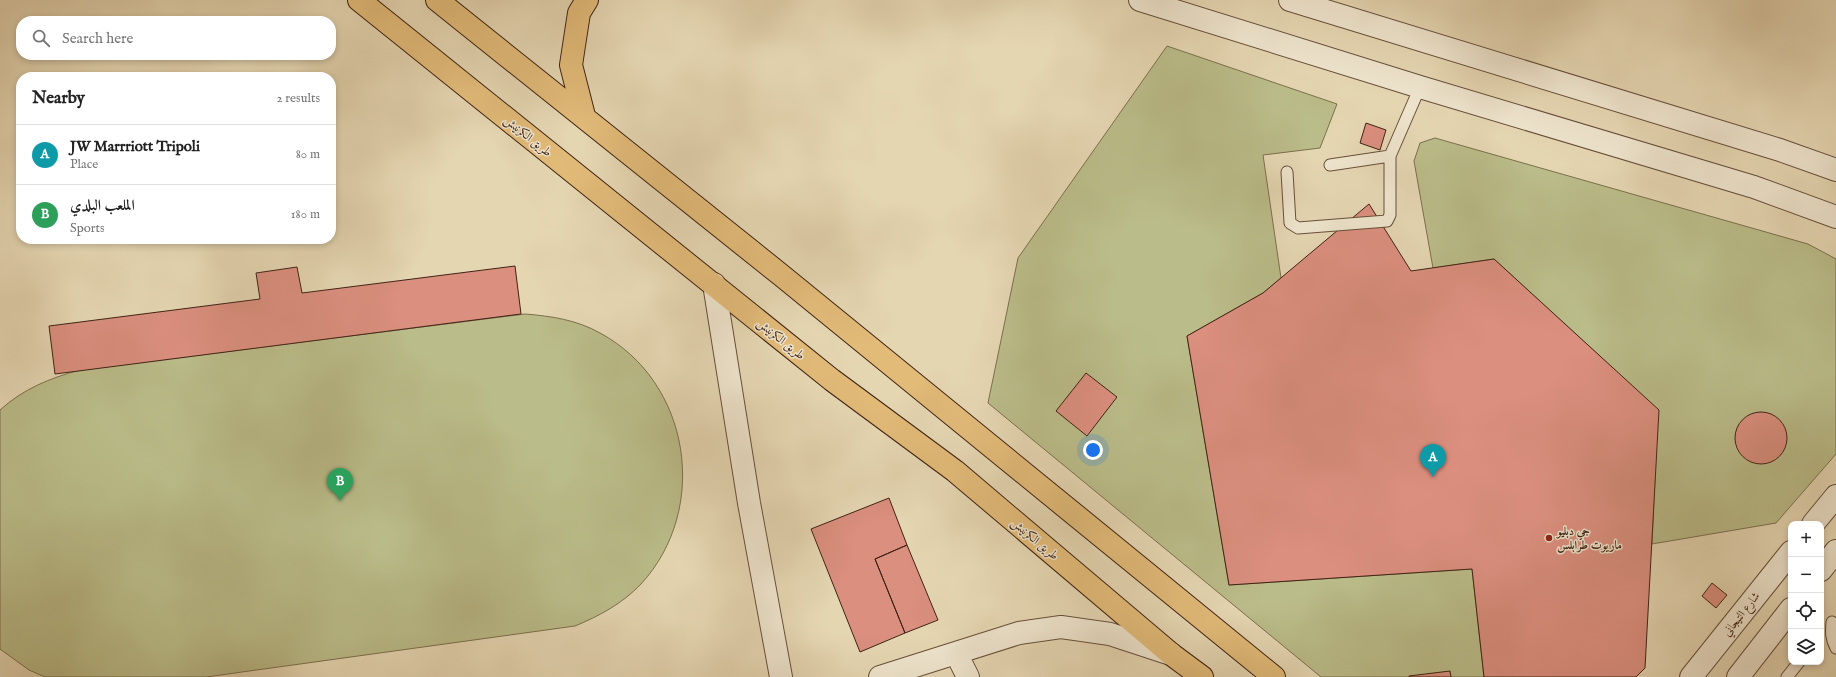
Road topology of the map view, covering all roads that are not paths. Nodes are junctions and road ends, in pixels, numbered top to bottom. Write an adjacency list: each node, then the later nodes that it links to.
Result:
1 (359, 0): 13 (highway, طريق الكرنيش)
2 (437, 0): 7 (highway)
3 (587, 0): 7 (highway)
4 (1290, 0): 10 (street)
5 (1147, 1): 6 (street)
6 (1420, 87): 8 (lane); 12 (street)
7 (584, 116): 31 (highway)
8 (1390, 156): 9 (lane); 11 (lane)
9 (1330, 165)
10 (1836, 170)
11 (1287, 172)
12 (1836, 217)
13 (714, 284): 24 (highway, طريق الكرنيش); 27 (street)
14 (1836, 496): 15 (street)
15 (1815, 521)
16 (1836, 551): 18 (street)
17 (1788, 556): 32 (street, شارع التيجاني)
18 (1824, 566)
19 (1788, 613): 33 (street)
20 (1834, 619): 21 (lane); 22 (lane)
21 (1824, 631)
22 (1836, 648)
23 (956, 653): 24 (street); 26 (street); 29 (street)
24 (1171, 654): 30 (highway, طريق الكرنيش)
25 (1797, 665): 34 (lane)
26 (918, 671): 28 (street)
27 (782, 677)
28 (880, 677)
29 (968, 677)
30 (1202, 677)
31 (1274, 677)
32 (1691, 677)
33 (1738, 677)
34 (1787, 677)

